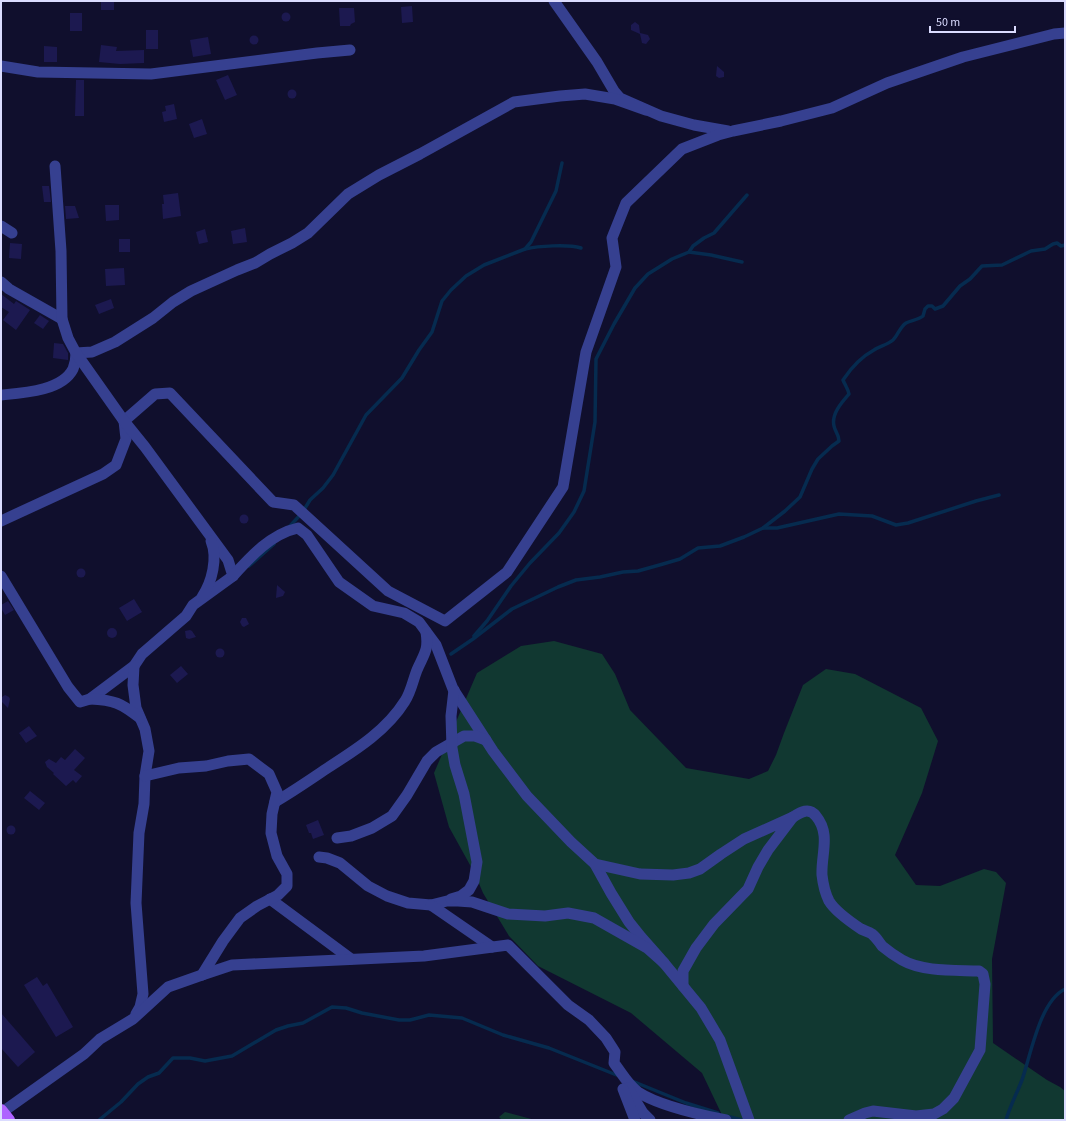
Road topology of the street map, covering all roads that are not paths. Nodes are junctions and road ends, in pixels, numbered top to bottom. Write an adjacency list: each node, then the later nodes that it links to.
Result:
1 (554, 1): 5 (street)
2 (1065, 33): 6 (street)
3 (350, 50): 4 (street)
4 (1, 66)
5 (646, 110): 6 (street); 12 (street)
6 (733, 131): 14 (street)
7 (55, 166): 11 (street)
8 (1, 226): 9 (street)
9 (12, 233)
10 (1, 282): 11 (street)
11 (62, 319): 12 (street)
12 (76, 353): 13 (street); 14 (street)
13 (1, 395)
14 (124, 421): 15 (street); 16 (street)
15 (1, 521)
16 (207, 531): 18 (street); 19 (street)
17 (1, 576): 23 (street)
18 (233, 576): 19 (street); 20 (street)
19 (193, 605): 21 (street)
20 (425, 630): 22 (street); 28 (street)
21 (134, 666): 23 (street); 24 (street)
22 (454, 690): 25 (street); 26 (street)
23 (90, 699): 24 (street)
24 (141, 719): 27 (street)
25 (486, 740): 26 (street); 32 (street)
26 (452, 742): 30 (street); 34 (street)
27 (145, 776): 28 (street); 41 (street)
28 (275, 802): 33 (street)
29 (793, 816): 32 (street); 40 (street); 48 (street)
30 (337, 838)
31 (318, 857): 35 (street)
32 (595, 864): 38 (street)
33 (270, 899): 37 (street); 39 (street)
34 (447, 901): 35 (street); 38 (street)
35 (431, 905): 36 (street)
36 (492, 947): 37 (street); 42 (street)
37 (351, 959): 39 (street)
38 (664, 963): 40 (street)
39 (202, 976): 41 (street)
40 (683, 986): 47 (street)
41 (133, 1019): 43 (street)
42 (616, 1068): 44 (street); 45 (street); 46 (street)
43 (4, 1114)
44 (635, 1120)
45 (650, 1120)
46 (726, 1120)
47 (749, 1120)
48 (849, 1120)

